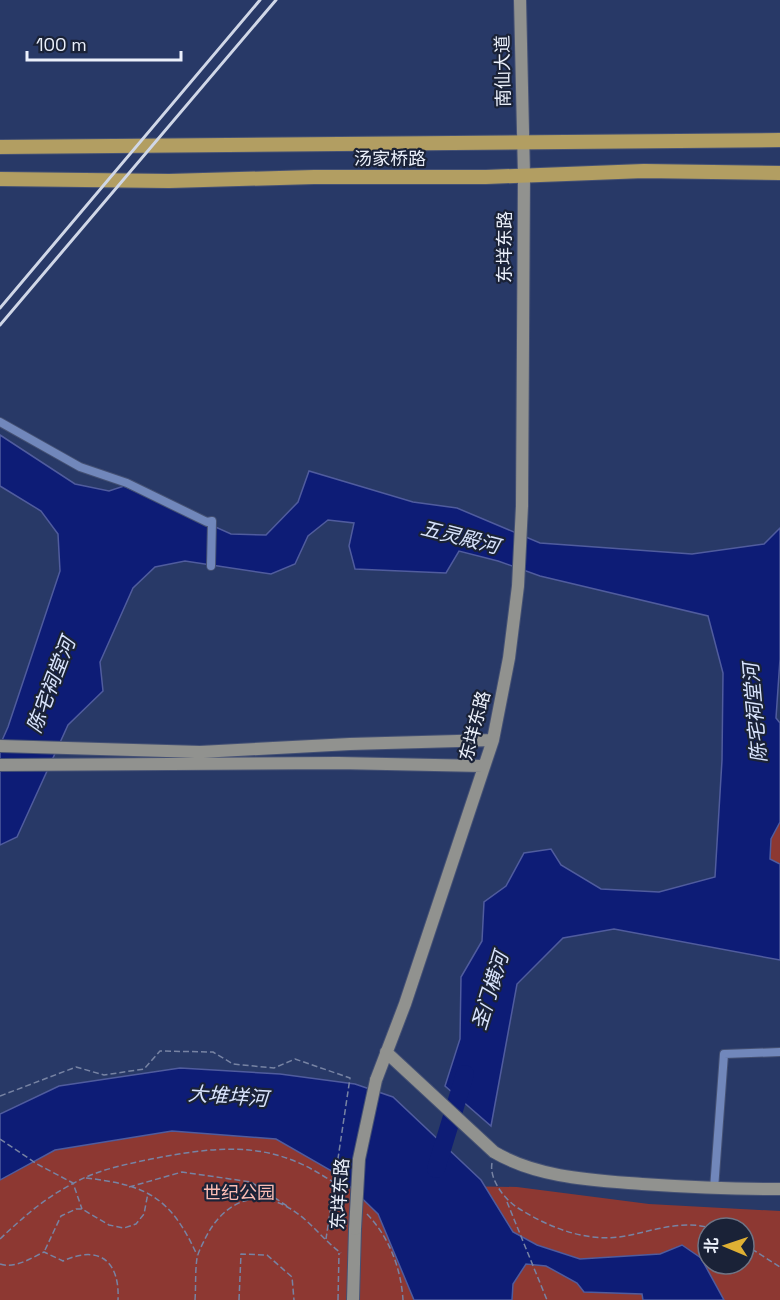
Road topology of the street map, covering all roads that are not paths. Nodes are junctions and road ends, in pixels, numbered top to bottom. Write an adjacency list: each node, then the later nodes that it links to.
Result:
1 (520, 0): 3 (main road, 南仙大道)
2 (780, 140): 3 (main road, 汤家桥路)
3 (523, 142): 4 (main road, 汤家桥路); 6 (main road, 东垟东路)
4 (0, 147)
5 (780, 173): 6 (main road, 汤家桥路)
6 (524, 175): 7 (main road, 汤家桥路); 10 (main road, 东垟东路)
7 (0, 179)
8 (0, 422): 9 (street)
9 (211, 566)
10 (493, 740): 11 (main road); 13 (main road, 东垟东路)
11 (0, 747)
12 (0, 765): 13 (main road)
13 (483, 766): 14 (main road, 东垟东路)
14 (386, 1052): 16 (main road); 18 (main road, 东垟东路, bridge)
15 (780, 1052): 16 (street)
16 (714, 1189): 17 (main road)
17 (780, 1189)
18 (353, 1300)

